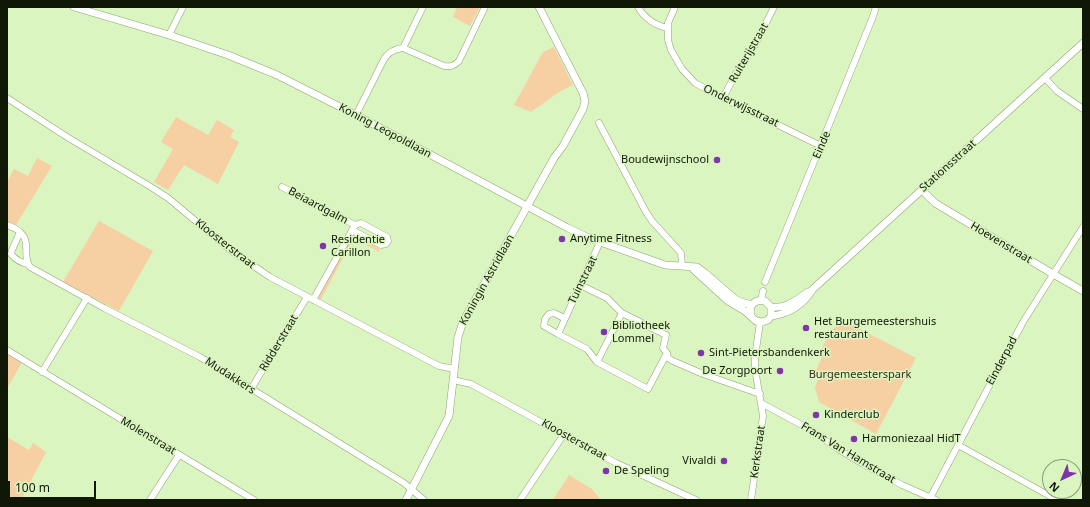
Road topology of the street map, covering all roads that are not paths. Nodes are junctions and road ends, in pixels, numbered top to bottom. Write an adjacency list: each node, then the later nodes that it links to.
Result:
1 (74, 7): 11 (main road, Koning Leopoldlaan)
2 (183, 7): 11 (street)
3 (423, 7): 13 (street)
4 (485, 7): 13 (street)
5 (539, 7): 23 (main road, Koningin Astridlaan)
6 (638, 7): 10 (street)
7 (675, 7): 10 (street)
8 (774, 7): 16 (street, Ruiterijstraat)
9 (876, 7): 20 (street, Einde)
10 (667, 28): 16 (street, Onderwijsstraat)
11 (169, 35): 18 (main road, Koning Leopoldlaan)
12 (1083, 43): 14 (main road, Stationsstraat)
13 (403, 48): 18 (street)
14 (1045, 78): 17 (street); 22 (main road, Stationsstraat)
15 (7, 98): 38 (street, Kloosterstraat)
16 (723, 98): 20 (street, Onderwijsstraat)
17 (1083, 109)
18 (356, 115): 23 (main road, Koning Leopoldlaan)
19 (599, 123): 30 (street)
20 (821, 146): 32 (street, Einde)
21 (282, 187): 25 (street, Beiaardgalm)
22 (922, 190): 31 (main road, Hoevenstraat); 34 (main road, Stationsstraat)
23 (528, 207): 28 (main road, Koning Leopoldlaan); 53 (main road, Koningin Astridlaan)
24 (7, 225): 27 (street)
25 (353, 228): 25 (street, Beiaardgalm); 40 (street, Beiaardgalm)
26 (1083, 228): 31 (street, Einderpad)
27 (20, 232): 29 (street); 29 (street, Mudakkers)
28 (600, 242): 30 (main road, Koning Leopoldlaan); 33 (street, Tuinstraat)
29 (28, 264): 39 (street, Mudakkers)
30 (682, 265): 37 (main road, Koning Leopoldlaan)
31 (1052, 274): 36 (main road, Hoevenstraat); 60 (street, Einderpad)
32 (765, 282)
33 (580, 285): 44 (street); 47 (street, Tuinstraat)
34 (814, 289): 43 (main road, Stationsstraat); 46 (main road, Stationsstraat)
35 (763, 291): 41 (street)
36 (1083, 291)
37 (723, 293): 42 (main road); 45 (main road)
38 (306, 297): 40 (street, Kloosterstraat); 56 (street, Ridderstraat)
39 (87, 298): 54 (street); 56 (street, Mudakkers)
40 (313, 300): 53 (street, Kloosterstraat)
41 (761, 300): 42 (main road); 43 (main road)
42 (752, 305): 45 (main road)
43 (771, 307): 46 (main road)
44 (622, 313): 51 (street); 52 (street)
45 (751, 316): 48 (main road)
46 (771, 316): 48 (main road)
47 (564, 318): 49 (street, Tuinstraat); 49 (street)
48 (760, 322): 57 (street, Kerkstraat)
49 (558, 334): 52 (street)
50 (7, 350): 54 (street, Molenstraat)
51 (667, 353): 52 (street); 57 (street)
52 (597, 362)
53 (454, 369): 55 (main road, Koningin Astridlaan)
54 (42, 372): 61 (street, Molenstraat)
55 (453, 380): 59 (street, Kloosterstraat); 62 (main road, Koningin Astridlaan)
56 (251, 389): 62 (street, Mudakkers)
57 (760, 394): 58 (street, Kerkstraat)
58 (761, 403): 63 (street, Frans Van Hamstraat); 70 (street, Kerkstraat)
59 (564, 434): 68 (street); 69 (street, Kloosterstraat)
60 (958, 445): 63 (street, Einderpad); 71 (street)
61 (179, 455): 64 (street); 65 (street, Molenstraat)
62 (411, 490): 66 (main road, Koningin Astridlaan); 67 (street, Mudakkers)
63 (932, 499)
64 (150, 500)
65 (254, 500)
66 (406, 500)
67 (424, 500)
68 (520, 500)
69 (696, 500)
70 (751, 500)
71 (1057, 500)

